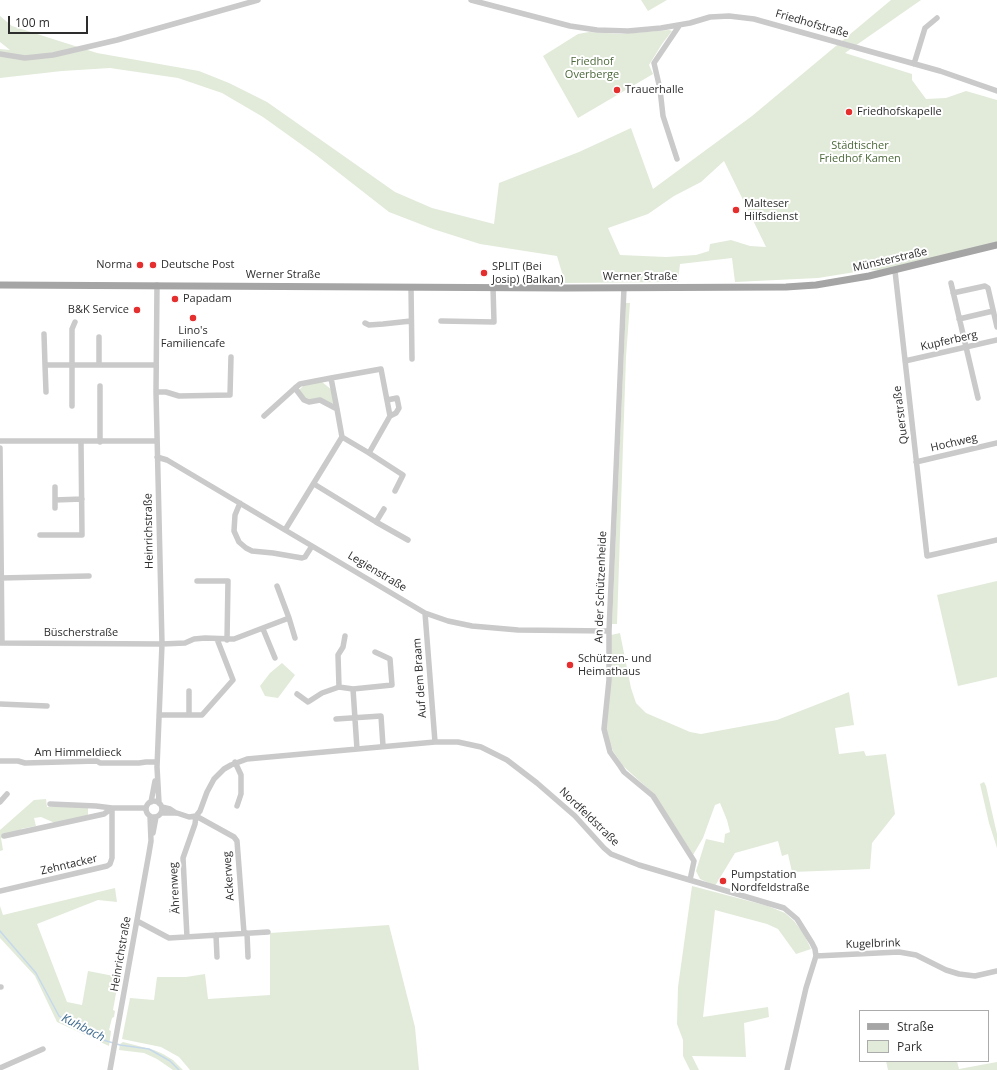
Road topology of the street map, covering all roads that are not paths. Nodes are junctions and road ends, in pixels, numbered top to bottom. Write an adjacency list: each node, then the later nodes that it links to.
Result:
1 (258, 0): 5 (street)
2 (471, 0): 4 (street, Friedhofstraße)
3 (937, 18): 6 (street)
4 (679, 26): 6 (street, Friedhofstraße); 8 (street)
5 (0, 54)
6 (914, 64): 7 (street, Friedhofstraße)
7 (997, 91)
8 (677, 159)
9 (997, 245): 10 (main road, Münsterstraße)
10 (894, 271): 16 (main road, Münsterstraße); 32 (street, Querstraße)
11 (951, 283): 18 (street)
12 (0, 285): 13 (main road, Werner Straße)
13 (157, 285): 14 (main road, Werner Straße); 36 (street, Heinrichstraße)
14 (411, 287): 15 (main road, Werner Straße); 21 (street)
15 (493, 287): 17 (main road, Werner Straße); 22 (street)
16 (786, 287): 17 (main road, Werner Straße)
17 (624, 288): 79 (street, An der Schützenheide)
18 (953, 293): 19 (street); 20 (street)
19 (993, 311): 20 (street); 25 (street)
20 (959, 319): 29 (street)
21 (411, 321): 24 (street); 31 (street)
22 (441, 321)
23 (76, 322): 34 (street)
24 (365, 323)
25 (997, 327)
26 (44, 334): 33 (street)
27 (99, 337): 35 (street)
28 (997, 340): 29 (street, Kupferberg)
29 (966, 348): 32 (street, Kupferberg); 42 (street)
30 (231, 358): 41 (street)
31 (412, 359)
32 (905, 361): 57 (street, Querstraße)
33 (45, 365): 34 (street); 40 (street)
34 (72, 365): 35 (street); 44 (street)
35 (99, 365): 36 (street)
36 (156, 365): 41 (street, Heinrichstraße)
37 (331, 378): 39 (street); 43 (street); 45 (street)
38 (100, 386): 52 (street)
39 (295, 388): 45 (street); 46 (street)
40 (46, 392)
41 (156, 392): 50 (street, Heinrichstraße)
42 (978, 398)
43 (387, 400): 47 (street); 47 (street)
44 (72, 406)
45 (337, 409): 48 (street)
46 (264, 416)
47 (390, 416): 55 (street)
48 (342, 437): 55 (street); 58 (street)
49 (0, 441): 51 (street)
50 (157, 441): 52 (street); 56 (street, Heinrichstraße)
51 (81, 442): 52 (street); 61 (street)
52 (100, 442)
53 (997, 443): 57 (street, Hochweg)
54 (0, 448): 73 (street)
55 (370, 454): 60 (street)
56 (157, 457): 63 (street, Legienstraße); 85 (street, Heinrichstraße)
57 (916, 462): 70 (street, Querstraße)
58 (314, 484): 66 (street); 67 (street)
59 (55, 487): 62 (street)
60 (395, 490)
61 (82, 499): 62 (street); 68 (street)
62 (55, 500): 64 (street)
63 (240, 503): 67 (street, Legienstraße); 71 (street)
64 (55, 508)
65 (384, 508): 66 (street)
66 (376, 522): 69 (street)
67 (285, 530): 71 (street, Legienstraße)
68 (40, 535)
69 (408, 540)
70 (997, 540)
71 (312, 546): 76 (street, Legienstraße)
72 (89, 576): 73 (street)
73 (0, 578): 84 (street)
74 (197, 581): 83 (street)
75 (277, 586): 77 (street)
76 (425, 613): 79 (street, Legienstraße); 98 (street, Auf dem Braam)
77 (289, 618): 78 (street); 81 (street)
78 (263, 629): 83 (street); 87 (street)
79 (609, 631): 117 (street, An der Schützenheide)
80 (345, 636): 88 (street)
81 (296, 638)
82 (217, 639): 83 (street, Büscherstraße); 85 (street, Büscherstraße); 94 (street)
83 (227, 640)
84 (1, 643): 85 (street, Büscherstraße)
85 (162, 644): 95 (street, Heinrichstraße)
86 (375, 652): 89 (street)
87 (275, 658)
88 (339, 687): 89 (street); 91 (street)
89 (353, 689): 96 (street)
90 (189, 691): 94 (street)
91 (297, 694)
92 (0, 704): 93 (street)
93 (47, 706)
94 (188, 715): 95 (street)
95 (159, 716): 102 (street, Heinrichstraße)
96 (355, 718): 97 (street); 99 (street); 100 (street)
97 (336, 719)
98 (435, 742): 99 (street, Nordfeldstraße); 117 (street, Nordfeldstraße)
99 (383, 746): 100 (street, Nordfeldstraße)
100 (357, 748): 103 (street, Nordfeldstraße)
101 (0, 761): 102 (street, Am Himmeldieck)
102 (157, 762): 104 (street, Heinrichstraße)
103 (235, 762): 110 (street); 115 (street, Nordfeldstraße)
104 (156, 777): 107 (street, Heinrichstraße); 113 (street, Heinrichstraße)
105 (7, 794): 106 (street)
106 (0, 802)
107 (151, 802): 112 (street); 113 (street)
108 (50, 804): 109 (street)
109 (96, 806): 111 (street); 114 (street)
110 (237, 806)
111 (112, 808): 112 (street); 114 (street); 118 (street, Zehntacker)
112 (146, 808): 113 (street)
113 (157, 811): 115 (street); 119 (street, Heinrichstraße)
114 (96, 816): 116 (street)
115 (196, 816): 121 (street, Ackerweg); 123 (street, Ährenweg)
116 (4, 836)
117 (690, 880): 124 (street, Nordfeldstraße)
118 (0, 891)
119 (137, 921): 123 (street); 130 (street, Heinrichstraße)
120 (268, 932): 121 (street)
121 (245, 933): 122 (street); 126 (street)
122 (216, 935): 123 (street); 125 (street)
123 (187, 937)
124 (816, 956): 127 (street, Kugelbrink); 131 (street)
125 (217, 957)
126 (248, 957)
127 (997, 971)
128 (43, 1049): 129 (street)
129 (0, 1068)
130 (110, 1070)
131 (787, 1070)

